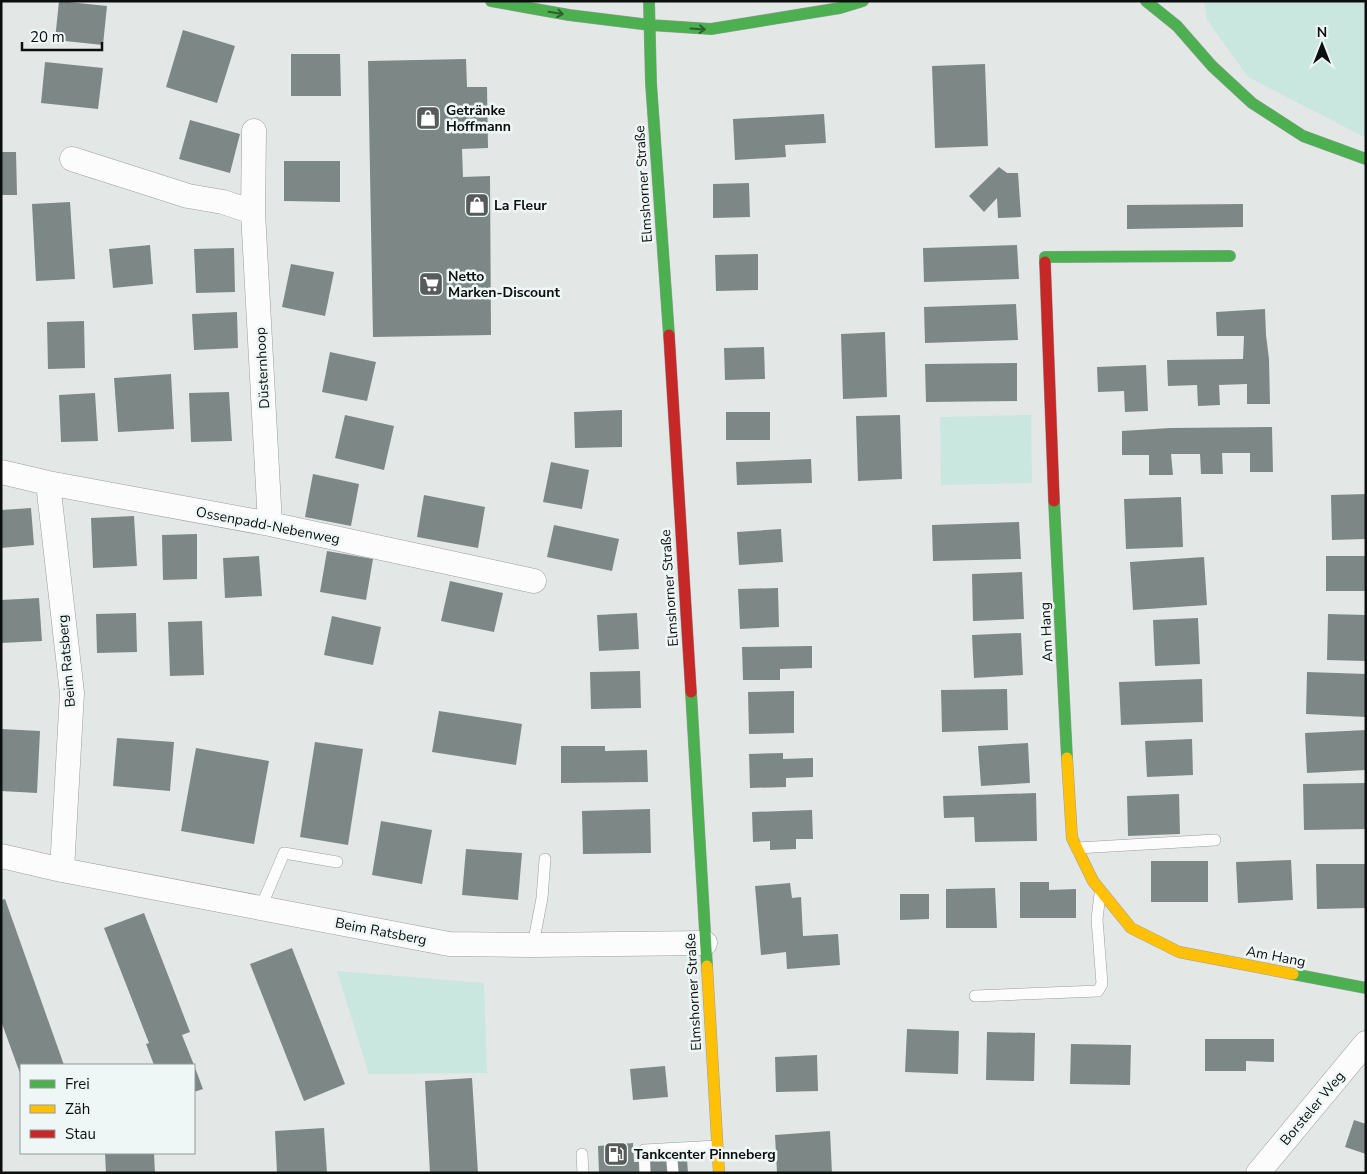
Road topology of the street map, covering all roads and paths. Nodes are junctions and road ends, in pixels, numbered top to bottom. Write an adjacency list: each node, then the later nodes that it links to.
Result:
1 (491, 1): 6 (main road, one-way to 6)
2 (649, 1): 6 (main road, Elmshorner Straße)
3 (862, 1): 6 (main road, one-way to 3)
4 (1146, 1): 7 (main road)
5 (1172, 10): 7 (main road)
6 (650, 25): 25 (main road, Elmshorner Straße)
7 (1177, 26): 10 (main road)
8 (254, 131): 11 (street, Düsternhoop)
9 (72, 159): 11 (street)
10 (1366, 159)
11 (253, 212): 15 (street, Düsternhoop)
12 (1230, 256): 18 (main road, Am Hang)
13 (1, 472): 14 (street, Ossenpadd-Nebenweg)
14 (48, 482): 15 (street, Ossenpadd-Nebenweg); 22 (street, Beim Ratsberg)
15 (270, 524): 16 (street, Ossenpadd-Nebenweg)
16 (534, 581)
17 (1215, 840): 18 (lane)
18 (1077, 848): 23 (main road, Am Hang)
19 (1, 856): 22 (street, Beim Ratsberg)
20 (545, 859): 26 (lane)
21 (337, 862): 24 (lane)
22 (62, 870): 24 (street, Beim Ratsberg)
23 (1100, 890): 27 (main road, Am Hang); 28 (lane)
24 (261, 908): 26 (street, Beim Ratsberg)
25 (705, 943): 26 (street, Beim Ratsberg); 30 (main road, Elmshorner Straße)
26 (533, 945)
27 (1366, 988)
28 (975, 996)
29 (1366, 1043): 37 (street, Borsteler Weg)
30 (717, 1146): 31 (lane); 36 (main road, Elmshorner Straße)
31 (671, 1149): 34 (lane); 35 (lane)
32 (582, 1154): 33 (lane)
33 (583, 1173)
34 (645, 1173)
35 (673, 1173)
36 (719, 1173)
37 (1258, 1173)

